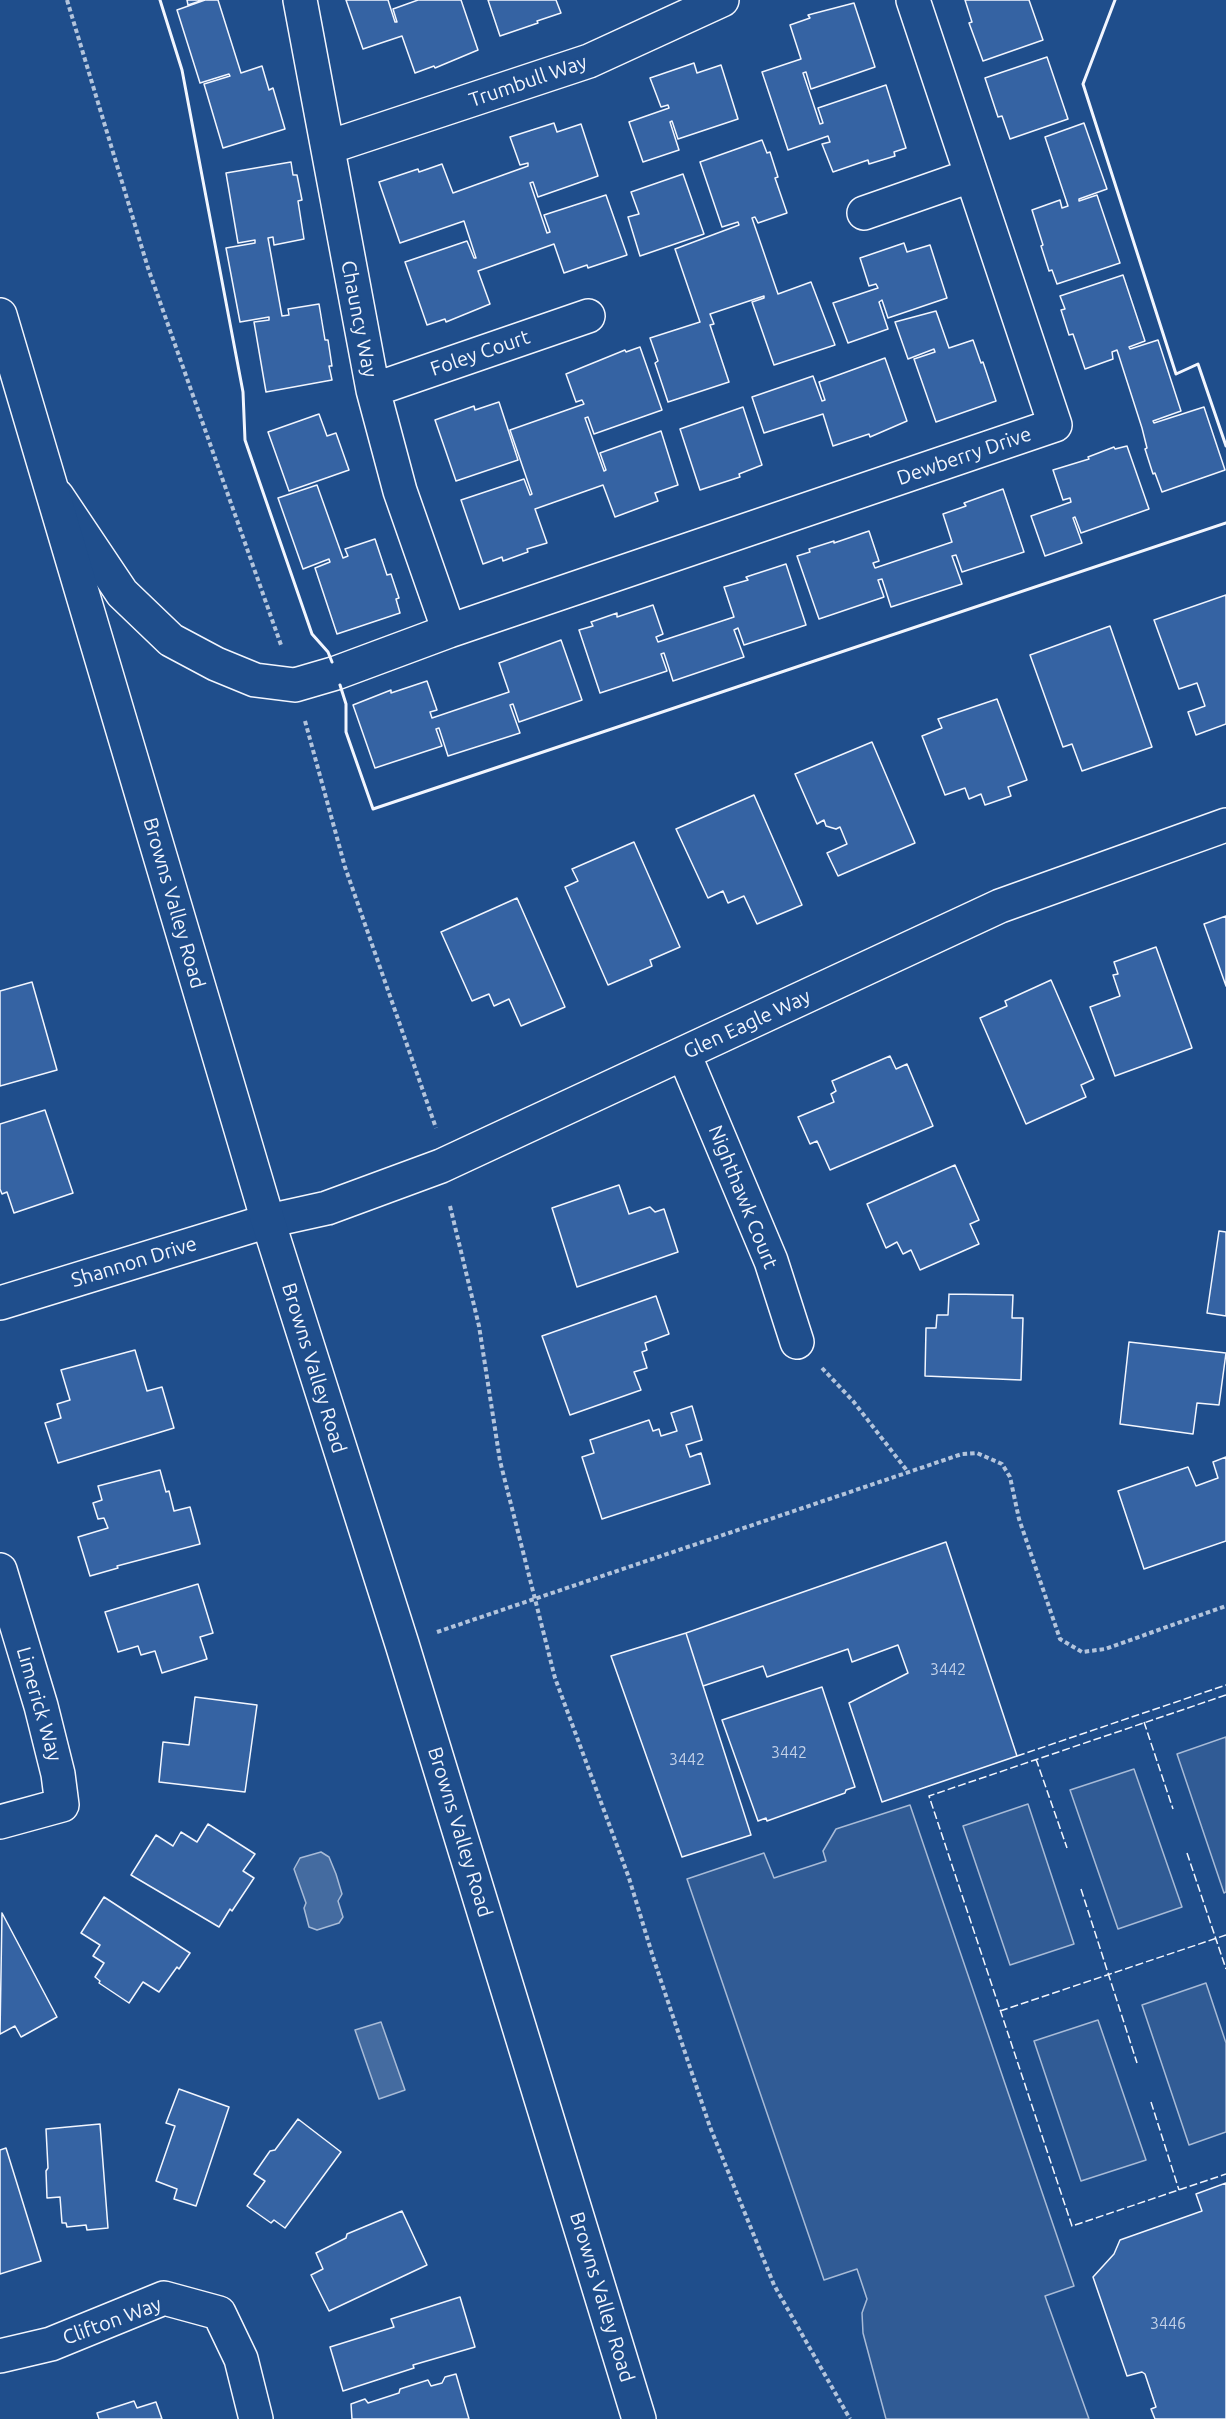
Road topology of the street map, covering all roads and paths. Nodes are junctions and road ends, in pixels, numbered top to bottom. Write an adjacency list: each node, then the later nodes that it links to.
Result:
1 (67, 0): 13 (path)
2 (300, 0): 5 (street, Chauncy Way)
3 (722, 0): 5 (street, Trumbull Way)
4 (913, 0): 6 (street, Dewberry Drive)
5 (329, 147): 10 (street, Chauncy Way)
6 (970, 176): 7 (street); 12 (street, Dewberry Drive)
7 (864, 213)
8 (0, 315): 11 (street, Browns Valley Road)
9 (588, 316): 10 (street, Foley Court)
10 (373, 390): 12 (street, Chauncy Way)
11 (52, 488): 13 (street); 18 (street, Browns Valley Road)
12 (449, 631): 13 (street)
13 (295, 685): 16 (path)
14 (1226, 825): 15 (street, Glen Eagle Way)
15 (684, 1054): 18 (street, Glen Eagle Way); 20 (street, Nighthawk Court)
16 (436, 1129)
17 (450, 1206): 23 (path)
18 (268, 1221): 19 (street, Shannon Drive); 25 (street, Browns Valley Road)
19 (0, 1303)
20 (797, 1342): 21 (path)
21 (908, 1472): 23 (path); 24 (path)
22 (0, 1570): 26 (street, Limerick Way)
23 (535, 1598): 25 (path); 30 (path)
24 (1226, 1606)
25 (402, 1644): 29 (street, Browns Valley Road)
26 (0, 1822)
27 (0, 2356): 28 (street, Clifton Way)
28 (256, 2419)
29 (639, 2419)
30 (850, 2419)

